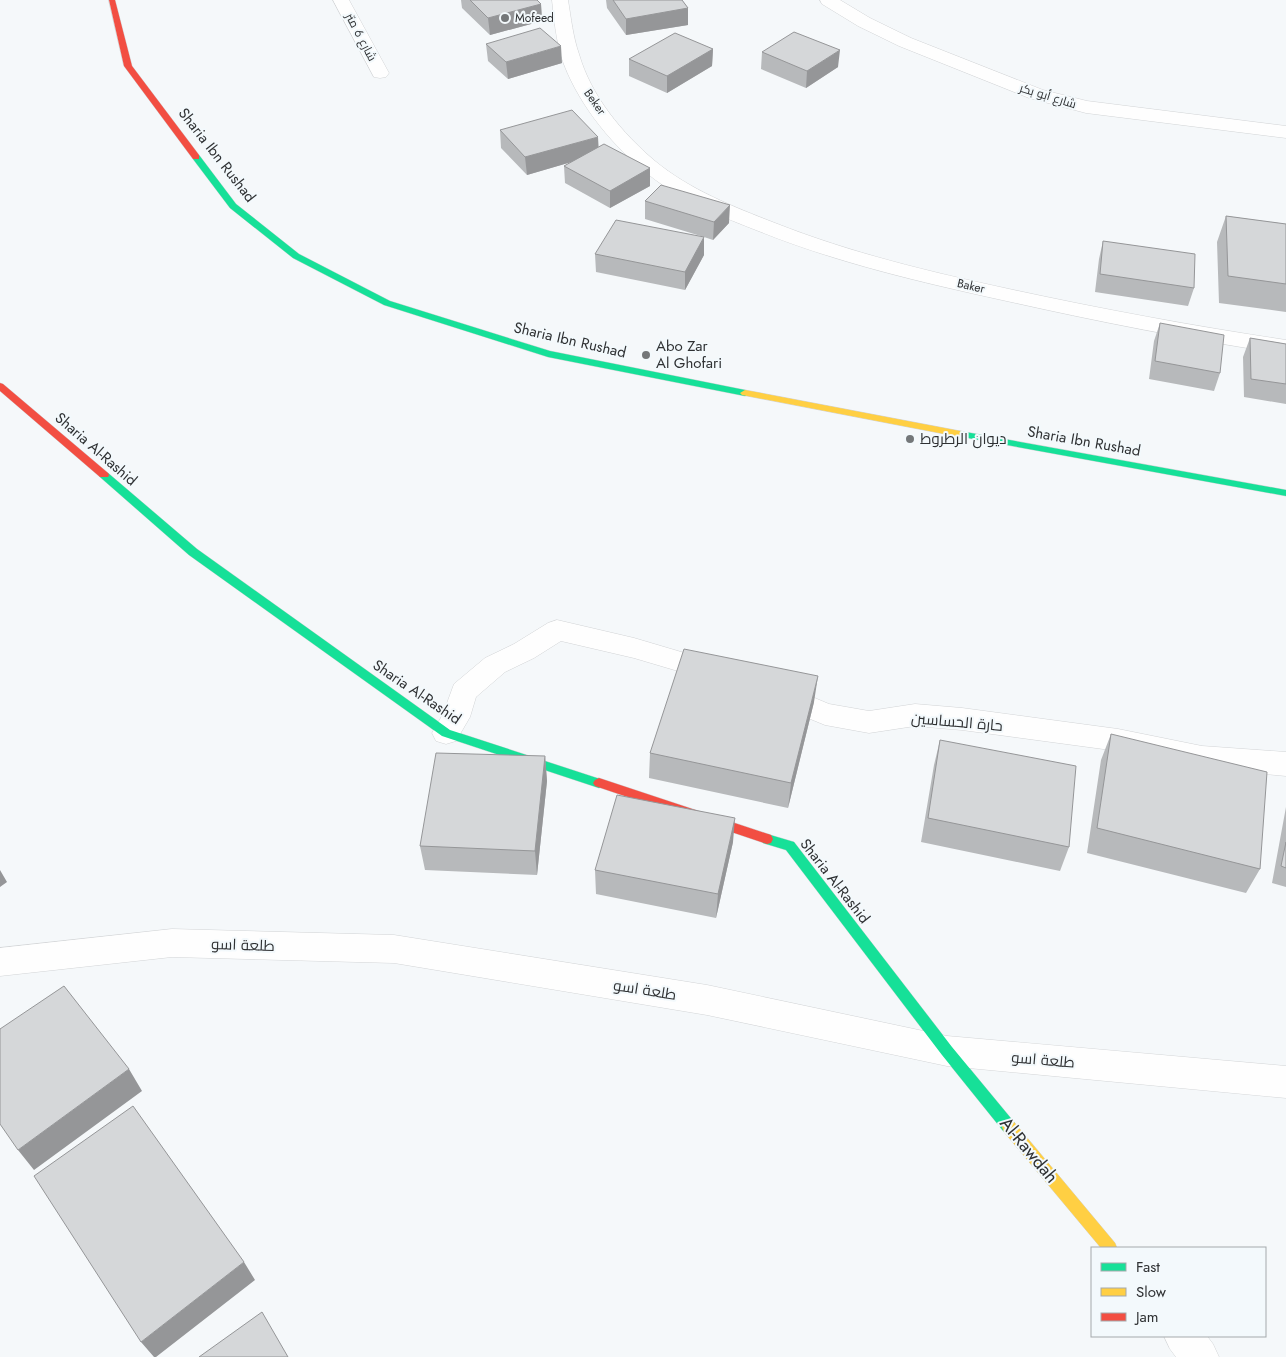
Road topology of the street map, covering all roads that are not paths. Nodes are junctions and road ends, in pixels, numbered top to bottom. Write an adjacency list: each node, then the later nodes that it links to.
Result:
1 (112, 0): 9 (street, Sharia Ibn Rushad)
2 (341, 0): 5 (street, شارع 6 متر)
3 (560, 0): 7 (street, Baker)
4 (828, 0): 6 (street, شارع أبو بكر)
5 (380, 73)
6 (1286, 132)
7 (1286, 347)
8 (0, 386): 10 (street, Sharia Al-Rashid)
9 (1286, 493)
10 (446, 733): 11 (street, حارة الحساسين); 13 (street, Sharia Al-Rashid)
11 (1286, 764)
12 (0, 962): 13 (street, طلعة اسو)
13 (947, 1052): 14 (street, طلعة اسو); 15 (street, Al-Rawdah)
14 (1286, 1082)
15 (1109, 1247)
16 (1184, 1337): 17 (street)
17 (1200, 1357)

